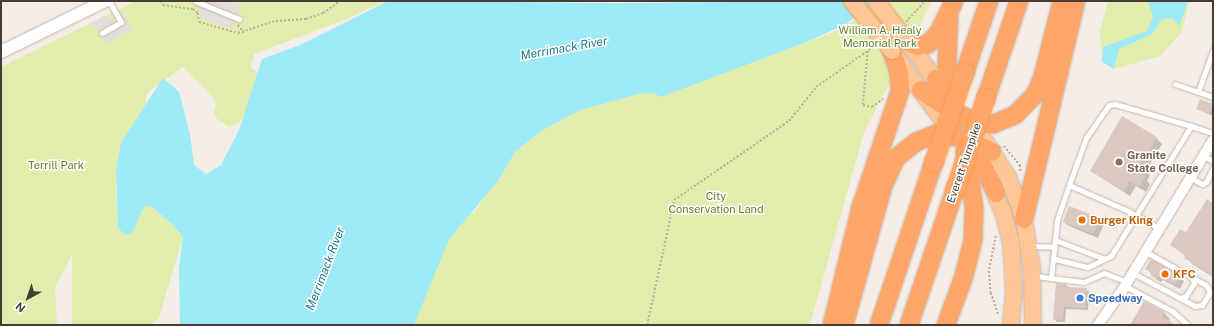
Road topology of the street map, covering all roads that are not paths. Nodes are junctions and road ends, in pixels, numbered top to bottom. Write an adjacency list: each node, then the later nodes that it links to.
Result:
1 (105, 1): 16 (street)
2 (109, 1): 12 (lane)
3 (195, 1): 11 (lane)
4 (852, 1): 15 (main road, bridge)
5 (876, 1): 13 (main road, bridge)
6 (988, 1): 50 (highway, bridge)
7 (1019, 1): 51 (highway, Everett Turnpike, bridge)
8 (1062, 1): 22 (highway)
9 (1076, 1): 34 (highway)
10 (952, 8): 13 (highway); 22 (highway)
11 (238, 21)
12 (102, 33)
13 (907, 41): 17 (main road)
14 (1213, 50): 20 (lane)
15 (892, 51): 19 (main road); 48 (highway)
16 (1, 52)
17 (936, 79): 22 (highway)
18 (1175, 84): 20 (lane)
19 (921, 90): 22 (highway); 26 (main road)
20 (1198, 92): 21 (lane)
21 (1213, 96)
22 (957, 111): 26 (highway); 27 (main road)
23 (1191, 126): 24 (lane); 31 (lane); 33 (lane)
24 (1213, 132)
25 (1213, 140): 28 (street)
26 (964, 142): 27 (highway); 32 (highway); 49 (highway); 52 (highway)
27 (997, 148): 34 (main road)
28 (1209, 159): 30 (street)
29 (1213, 168): 30 (lane)
30 (1191, 178): 35 (street)
31 (1070, 185): 33 (lane); 36 (lane)
32 (996, 193): 47 (main road)
33 (1138, 216): 35 (lane); 40 (lane)
34 (1024, 219): 41 (main road)
35 (1160, 229): 38 (street)
36 (1055, 240): 37 (lane); 40 (lane)
37 (1055, 247): 39 (lane); 41 (lane)
38 (1146, 252): 42 (street); 43 (lane)
39 (1055, 259): 40 (lane); 44 (lane)
40 (1105, 259)
41 (1030, 261): 44 (lane); 53 (main road)
42 (1133, 273): 45 (street); 46 (lane)
43 (1191, 277): 46 (lane); 46 (lane)
44 (1051, 278): 45 (lane)
45 (1126, 284): 54 (street); 55 (lane)
46 (1180, 298)
47 (1006, 323)
48 (832, 325)
49 (844, 325)
50 (879, 325)
51 (909, 325)
52 (946, 325)
53 (1033, 325)
54 (1098, 325)
55 (1188, 325)

